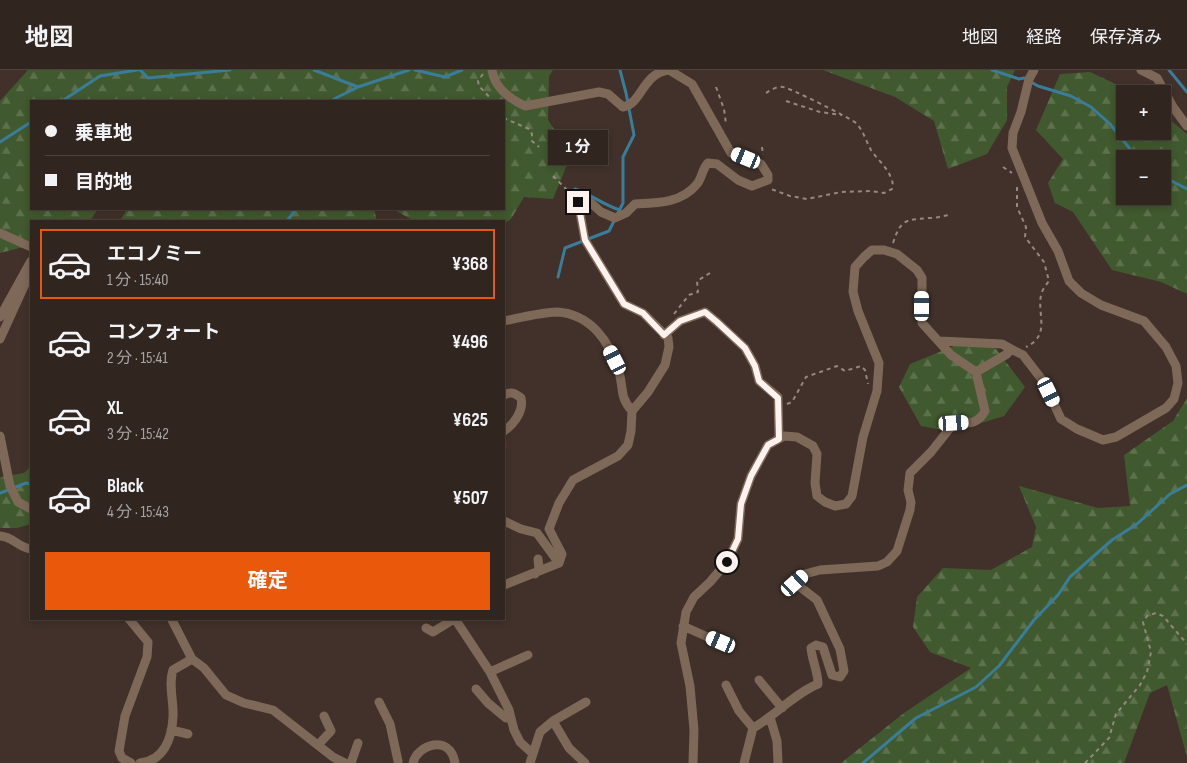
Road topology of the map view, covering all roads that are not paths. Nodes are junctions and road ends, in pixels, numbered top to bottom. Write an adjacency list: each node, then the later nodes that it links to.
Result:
1 (492, 70): 2 (street)
2 (668, 70): 12 (street)
3 (1034, 70): 15 (street)
4 (1141, 70): 5 (street)
5 (1187, 126)
6 (0, 234): 7 (street)
7 (30, 247)
8 (30, 263): 10 (street)
9 (30, 273): 13 (street)
10 (0, 317)
11 (505, 321): 18 (street)
12 (668, 332): 18 (street); 21 (street)
13 (0, 339)
14 (940, 341): 15 (street); 16 (street); 21 (street)
15 (1014, 351): 16 (street)
16 (976, 372): 45 (street)
17 (505, 394): 19 (street)
18 (632, 411): 27 (street)
19 (505, 430)
20 (0, 436): 22 (street)
21 (779, 439): 34 (street)
22 (30, 508)
23 (505, 521): 27 (street)
24 (0, 536): 25 (street)
25 (30, 549)
26 (538, 559): 28 (street)
27 (559, 563): 28 (street)
28 (535, 574): 29 (street)
29 (505, 585)
30 (129, 620): 57 (street)
31 (172, 620): 38 (street)
32 (452, 620): 35 (street)
33 (455, 620): 39 (street)
34 (683, 626): 36 (street); 67 (street)
35 (426, 628)
36 (721, 642)
37 (528, 655): 39 (street)
38 (192, 659): 51 (street); 55 (street)
39 (490, 672): 48 (street)
40 (759, 680): 45 (street)
41 (726, 685): 50 (street)
42 (476, 688): 48 (street)
43 (379, 702): 58 (street)
44 (586, 702): 49 (street)
45 (782, 708): 47 (street)
46 (324, 716): 55 (street)
47 (770, 717): 50 (street); 69 (street)
48 (511, 718): 56 (street)
49 (553, 721): 56 (street); 66 (street)
50 (753, 728): 68 (street)
51 (170, 734): 52 (street); 53 (street); 60 (street)
52 (188, 734)
53 (179, 741)
54 (358, 744): 62 (street)
55 (318, 745): 61 (street)
56 (532, 752): 65 (street)
57 (121, 760): 59 (street)
58 (397, 762)
59 (131, 763)
60 (140, 763)
61 (346, 763)
62 (351, 763)
63 (413, 763): 64 (street)
64 (455, 763)
65 (530, 763)
66 (585, 763)
67 (693, 763)
68 (744, 763)
69 (778, 763)

